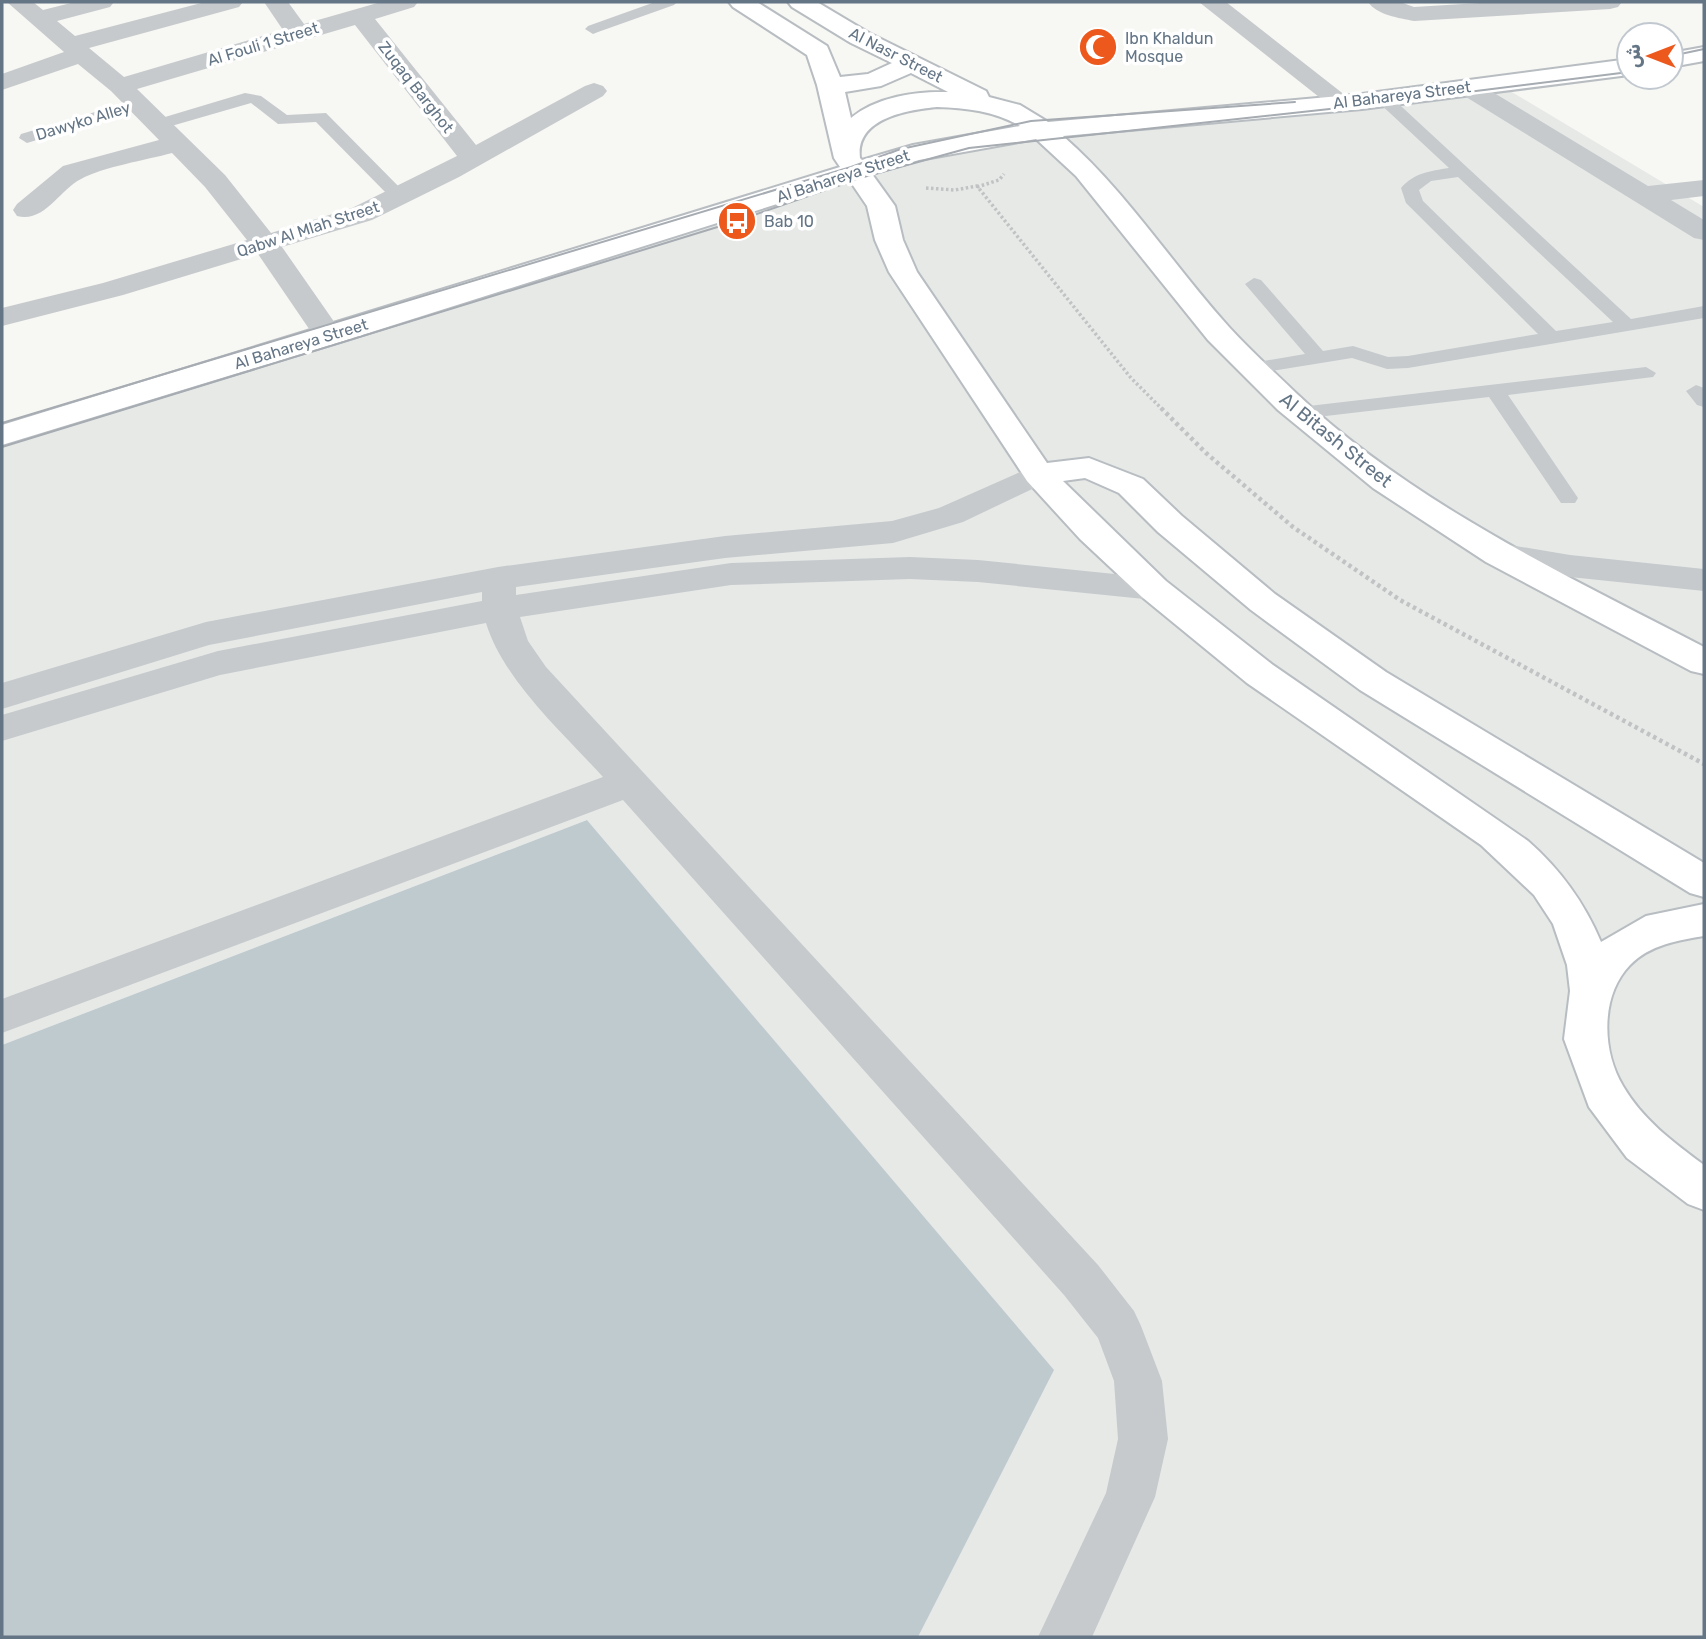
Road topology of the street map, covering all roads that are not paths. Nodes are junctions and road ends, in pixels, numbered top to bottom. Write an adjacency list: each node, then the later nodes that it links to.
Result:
1 (102, 2): 13 (street)
2 (231, 2): 17 (street)
3 (276, 2): 16 (street)
4 (669, 2): 15 (lane)
5 (741, 2): 24 (street)
6 (800, 2): 21 (street, Al Nasr Street)
7 (1211, 2): 29 (street)
8 (1610, 2): 10 (street)
9 (392, 4): 14 (street, Al Fouli 1 Street)
10 (1556, 4): 12 (street)
11 (1391, 7): 12 (street)
12 (1430, 7)
13 (28, 11): 18 (street)
14 (360, 15): 16 (street, Al Fouli 1 Street); 34 (street, Zuqaq Barghot)
15 (593, 29)
16 (298, 34): 17 (street, Al Fouli 1 Street)
17 (202, 36): 18 (street); 27 (street, Al Fouli 1 Street)
18 (76, 50): 23 (street); 27 (street)
19 (1704, 54): 20 (street)
20 (1685, 57)
21 (909, 62): 24 (street); 30 (street, Al Nasr Street)
22 (1615, 69): 25 (street, Al Bahareya Street)
23 (2, 82)
24 (830, 85): 35 (street)
25 (1467, 87): 28 (street, Al Bahareya Street); 38 (street)
26 (594, 91): 34 (street, Qabw Al Mlah Street)
27 (130, 95): 32 (street); 33 (lane, Dawyko Alley)
28 (1384, 98): 29 (street, Al Bahareya Street); 36 (lane)
29 (1342, 103): 31 (street, Al Bahareya Street)
30 (995, 105): 31 (street, Al Nasr Street); 35 (street)
31 (1040, 129): 35 (street, Al Bahareya Street); 50 (street, Al Bitash Street)
32 (170, 134): 39 (lane); 40 (street); 42 (street)
33 (27, 138)
34 (472, 159): 39 (street, Qabw Al Mlah Street)
35 (857, 171): 47 (street, Al Bahareya Street); 55 (street)
36 (1463, 171): 46 (lane); 48 (lane)
37 (1704, 188): 38 (street)
38 (1642, 195): 41 (street)
39 (400, 197): 42 (street, Qabw Al Mlah Street)
40 (27, 210)
41 (1704, 232)
42 (266, 245): 45 (street, Qabw Al Mlah Street); 47 (street)
43 (1254, 284): 49 (lane)
44 (1704, 312): 46 (lane)
45 (2, 317)
46 (1627, 325): 48 (lane)
47 (329, 336): 54 (street, Al Bahareya Street)
48 (1552, 338): 49 (lane)
49 (1318, 356): 50 (lane)
50 (1253, 368): 53 (street, Al Bitash Street)
51 (1646, 373): 52 (lane)
52 (1494, 391): 53 (lane); 56 (lane)
53 (1300, 413): 57 (street, Al Bitash Street)
54 (2, 435)
55 (1038, 474): 59 (street); 60 (street); 65 (street)
56 (1568, 498)
57 (1498, 554): 58 (street); 61 (street, Al Bitash Street)
58 (1704, 580)
59 (1154, 589): 60 (street); 67 (street)
60 (499, 593): 62 (street); 63 (street); 64 (street)
61 (1704, 662)
62 (2, 696)
63 (2, 728)
64 (630, 782): 68 (street); 70 (street)
65 (1704, 882)
66 (1704, 920): 67 (street)
67 (1591, 991): 69 (street)
68 (2, 1016)
69 (1704, 1190)
70 (1065, 1637)

